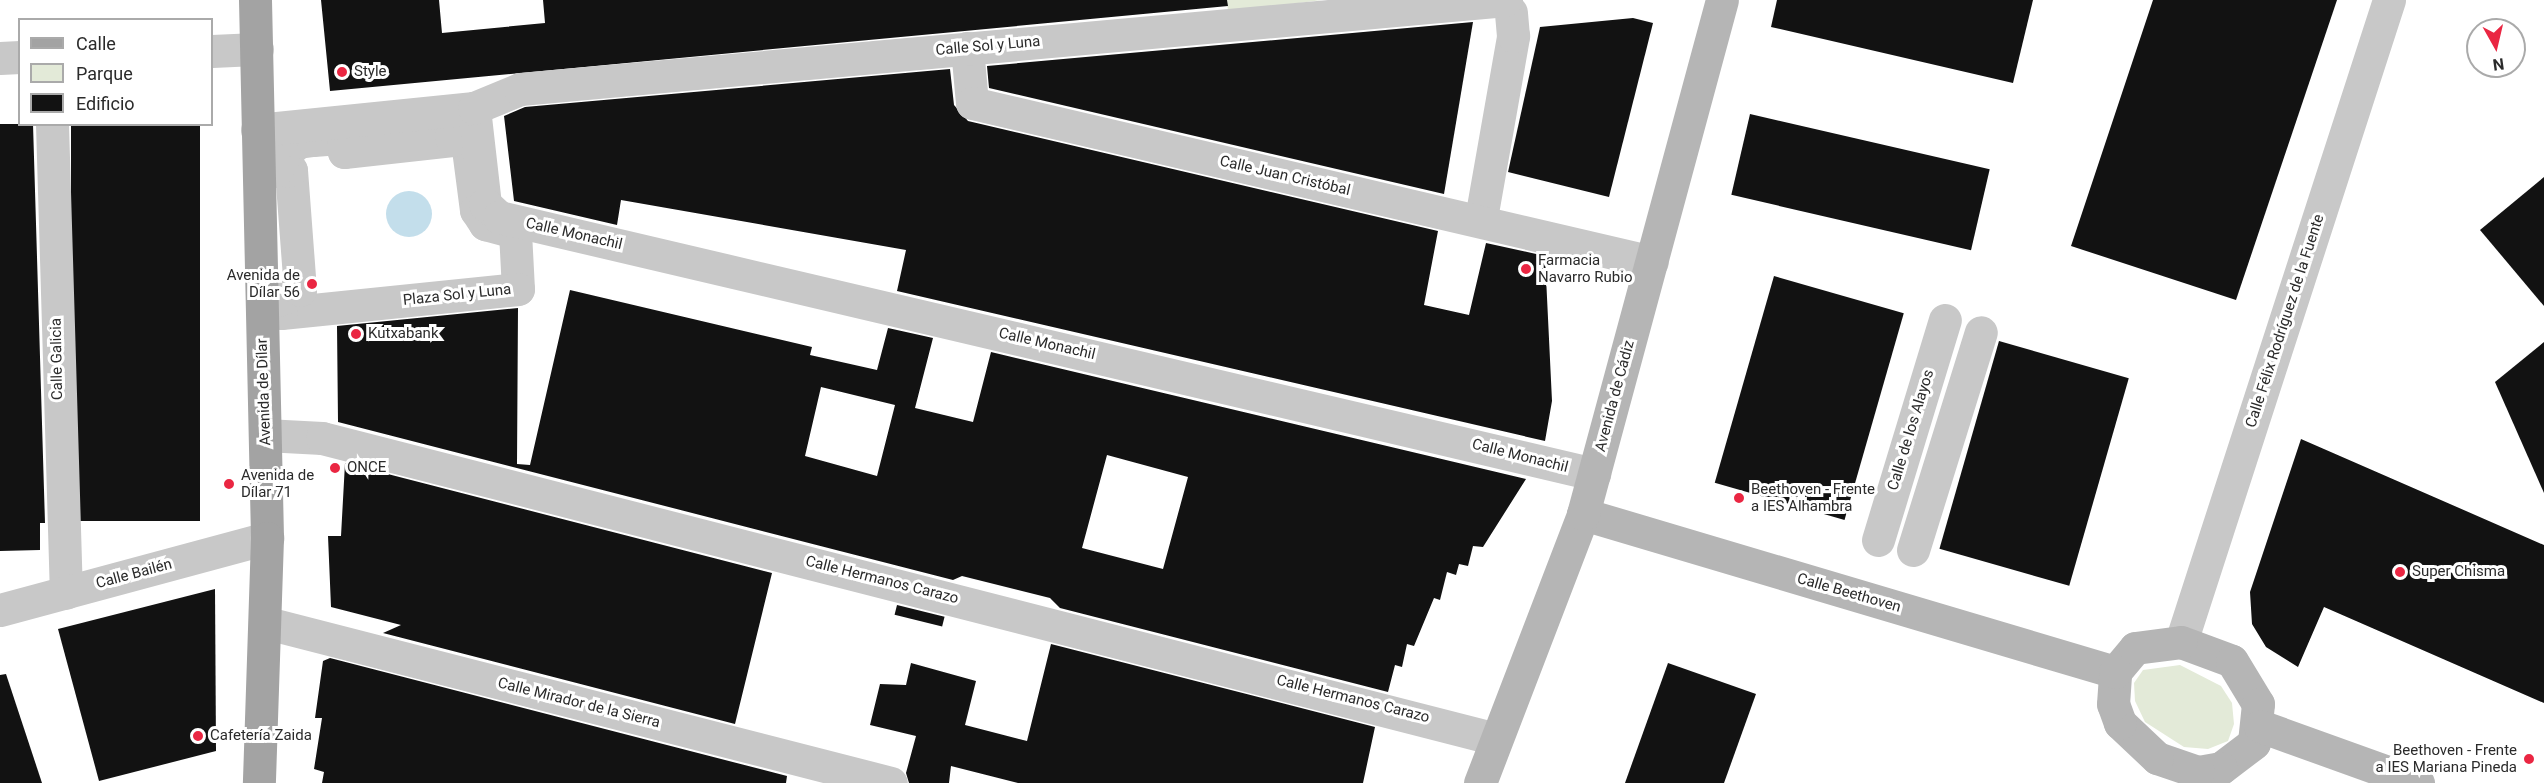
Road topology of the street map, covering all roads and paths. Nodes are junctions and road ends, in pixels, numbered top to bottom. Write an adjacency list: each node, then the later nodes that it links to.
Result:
1 (255, 0): 6 (main road, Avenida de Dílar)
2 (1722, 0): 14 (main road, Avenida de Cádiz)
3 (2389, 0): 27 (street, Calle Félix Rodríguez de la Fuente)
4 (1509, 6): 5 (street, Calle Sol y Luna); 13 (street)
5 (967, 48): 10 (street, Calle Sol y Luna); 14 (street, Calle Juan Cristóbal)
6 (257, 49): 7 (street); 12 (main road, Avenida de Dílar)
7 (213, 51)
8 (18, 57): 9 (street)
9 (0, 58)
10 (474, 108): 12 (street); 19 (street, Calle Monachil)
11 (52, 126): 24 (street, Calle Galicia)
12 (257, 130): 18 (main road, Avenida de Dílar)
13 (1483, 207)
14 (1653, 262): 19 (main road, Avenida de Cádiz)
15 (300, 290): 15 (street, Plaza Sol y Luna)
16 (1945, 320): 22 (street, Calle de los Alayos)
17 (1982, 332): 23 (street)
18 (265, 435): 21 (main road, Avenida de Dílar); 30 (street, Calle Hermanos Carazo)
19 (1594, 474): 20 (main road, Avenida de Cádiz)
20 (1584, 514): 28 (main road, Calle Beethoven); 30 (main road, Avenida de Cádiz)
21 (267, 538): 24 (street, Calle Bailén); 26 (main road, Avenida de Dílar)
22 (1878, 540)
23 (1913, 550)
24 (66, 593): 25 (street, Calle Bailén)
25 (0, 610)
26 (267, 624): 32 (main road, Avenida de Dílar); 33 (street, Calle Mirador de la Sierra)
27 (2181, 642): 28 (main road); 29 (main road)
28 (2115, 672): 31 (main road)
29 (2260, 726): 31 (main road); 35 (main road)
30 (1496, 739): 34 (main road, Avenida de Cádiz)
31 (2196, 778)
32 (259, 783)
33 (891, 783)
34 (1480, 783)
35 (2418, 783)

